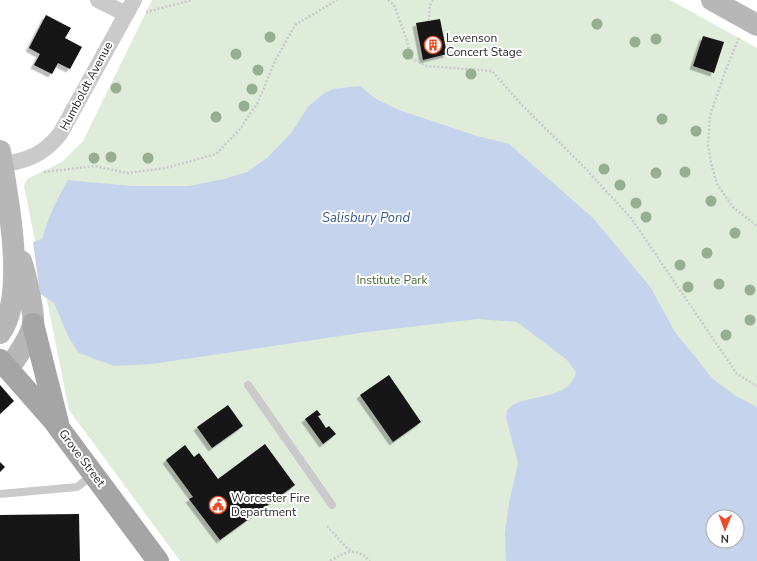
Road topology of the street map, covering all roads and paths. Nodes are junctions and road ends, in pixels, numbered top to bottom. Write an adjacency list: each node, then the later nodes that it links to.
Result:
1 (98, 0): 7 (street)
2 (192, 0): 8 (path)
3 (338, 0): 13 (path)
4 (388, 0): 20 (path)
5 (433, 0): 9 (path)
6 (712, 0): 10 (main road)
7 (130, 7): 12 (street, Humboldt Avenue)
8 (146, 12)
9 (429, 21)
10 (757, 25)
11 (739, 38): 14 (path)
12 (1, 158): 15 (main road)
13 (44, 172)
14 (757, 226)
15 (13, 237): 16 (main road); 17 (main road)
16 (33, 324): 18 (main road); 21 (main road)
17 (0, 333)
18 (4, 364): 21 (main road, Grove Street)
19 (248, 385): 24 (lane)
20 (757, 386)
21 (59, 428): 22 (main road, Grove Street)
22 (94, 474): 23 (lane); 27 (main road, Grove Street)
23 (0, 494)
24 (332, 505)
25 (328, 526): 26 (path)
26 (352, 552): 28 (path); 29 (path)
27 (158, 561)
28 (330, 561)
29 (370, 561)

